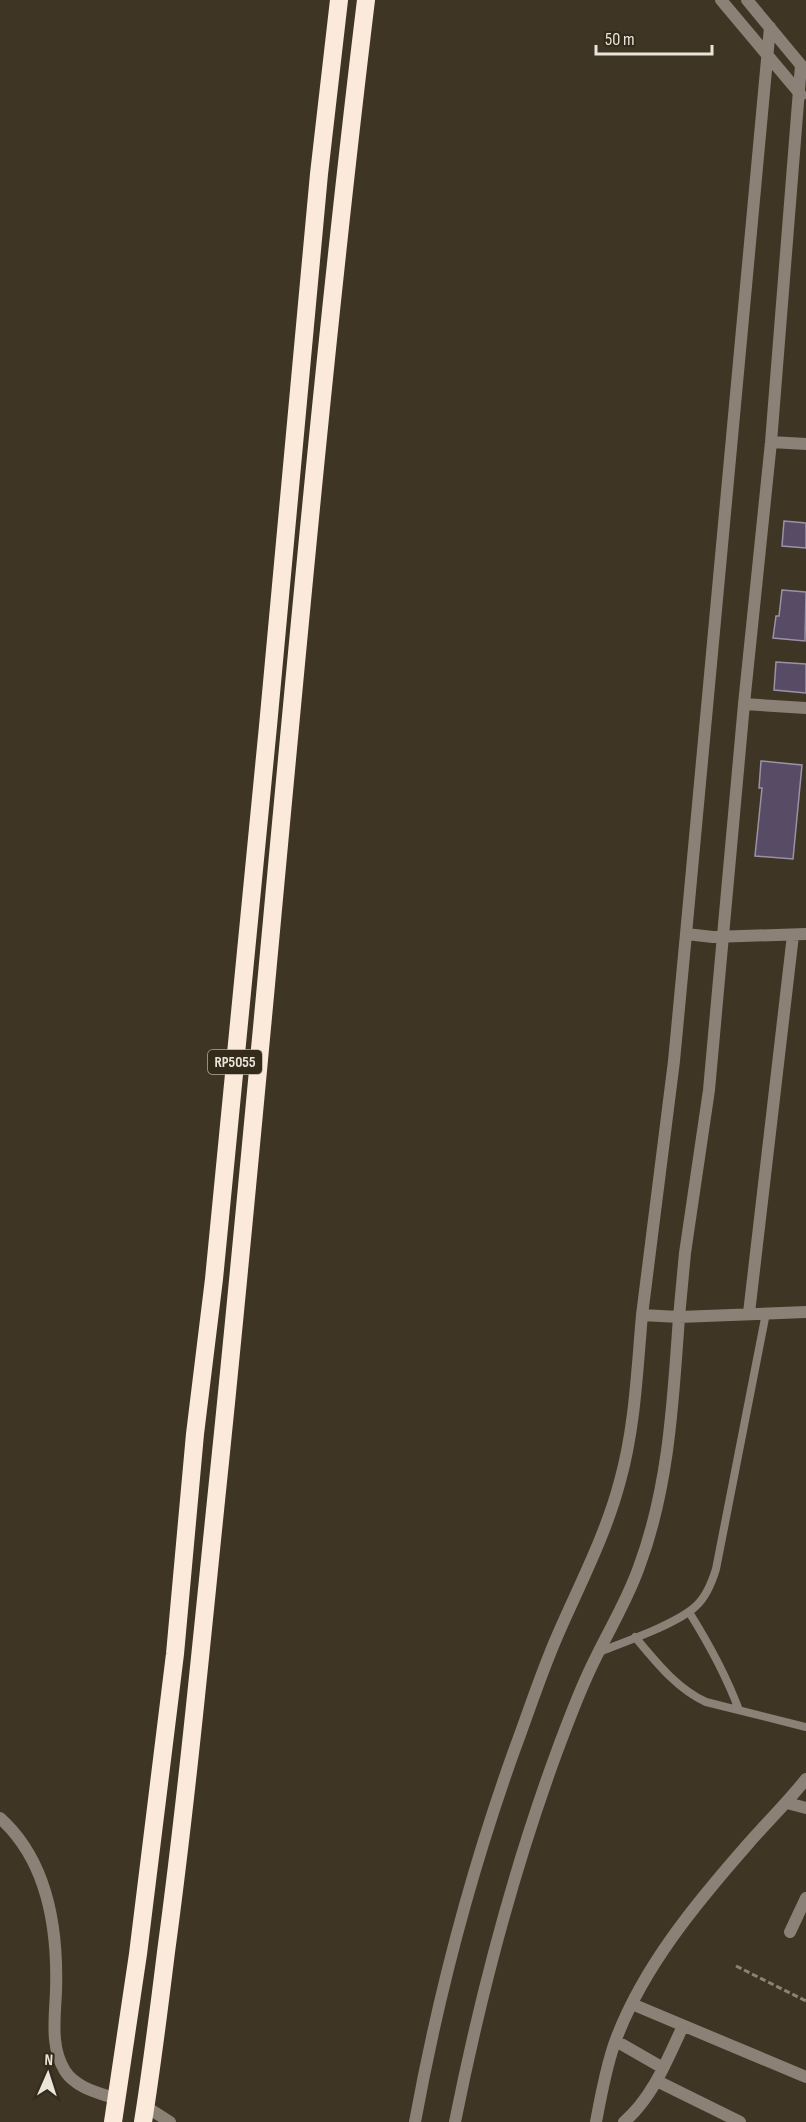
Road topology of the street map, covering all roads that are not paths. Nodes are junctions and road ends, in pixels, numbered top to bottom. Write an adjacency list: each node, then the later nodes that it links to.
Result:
1 (339, 0): 38 (highway, RP5055)
2 (366, 0): 39 (highway, RP5055)
3 (721, 0): 6 (street)
4 (747, 0): 5 (street)
5 (770, 27): 6 (street); 7 (street)
6 (767, 54): 8 (street); 13 (street)
7 (803, 68): 8 (street)
8 (802, 97): 9 (street)
9 (771, 442): 10 (street); 11 (street)
10 (806, 444)
11 (744, 704): 12 (street); 15 (street)
12 (806, 708)
13 (686, 934): 15 (street); 19 (street)
14 (800, 935): 15 (street); 17 (street)
15 (724, 936): 20 (street)
16 (806, 1312): 18 (street)
17 (749, 1313): 18 (street); 20 (street)
18 (766, 1313): 21 (lane)
19 (642, 1315): 20 (street); 42 (street)
20 (679, 1317): 23 (street)
21 (689, 1612): 22 (lane); 24 (lane)
22 (635, 1637): 23 (lane); 24 (lane)
23 (599, 1652): 43 (street)
24 (740, 1710): 25 (lane)
25 (806, 1727)
26 (806, 1779): 27 (street)
27 (787, 1803): 28 (street); 32 (street)
28 (806, 1808)
29 (0, 1818): 38 (street)
30 (806, 1898): 31 (street)
31 (790, 1932)
32 (632, 2004): 33 (street); 34 (street)
33 (683, 2026): 35 (street); 36 (street)
34 (616, 2041): 35 (street); 44 (street)
35 (663, 2068): 37 (street)
36 (806, 2077)
37 (657, 2081): 45 (street); 46 (street)
38 (117, 2098): 40 (highway, RP5055)
39 (144, 2114): 41 (street)
40 (113, 2122)
41 (170, 2122)
42 (415, 2122)
43 (455, 2122)
44 (596, 2122)
45 (624, 2122)
46 (740, 2122)

